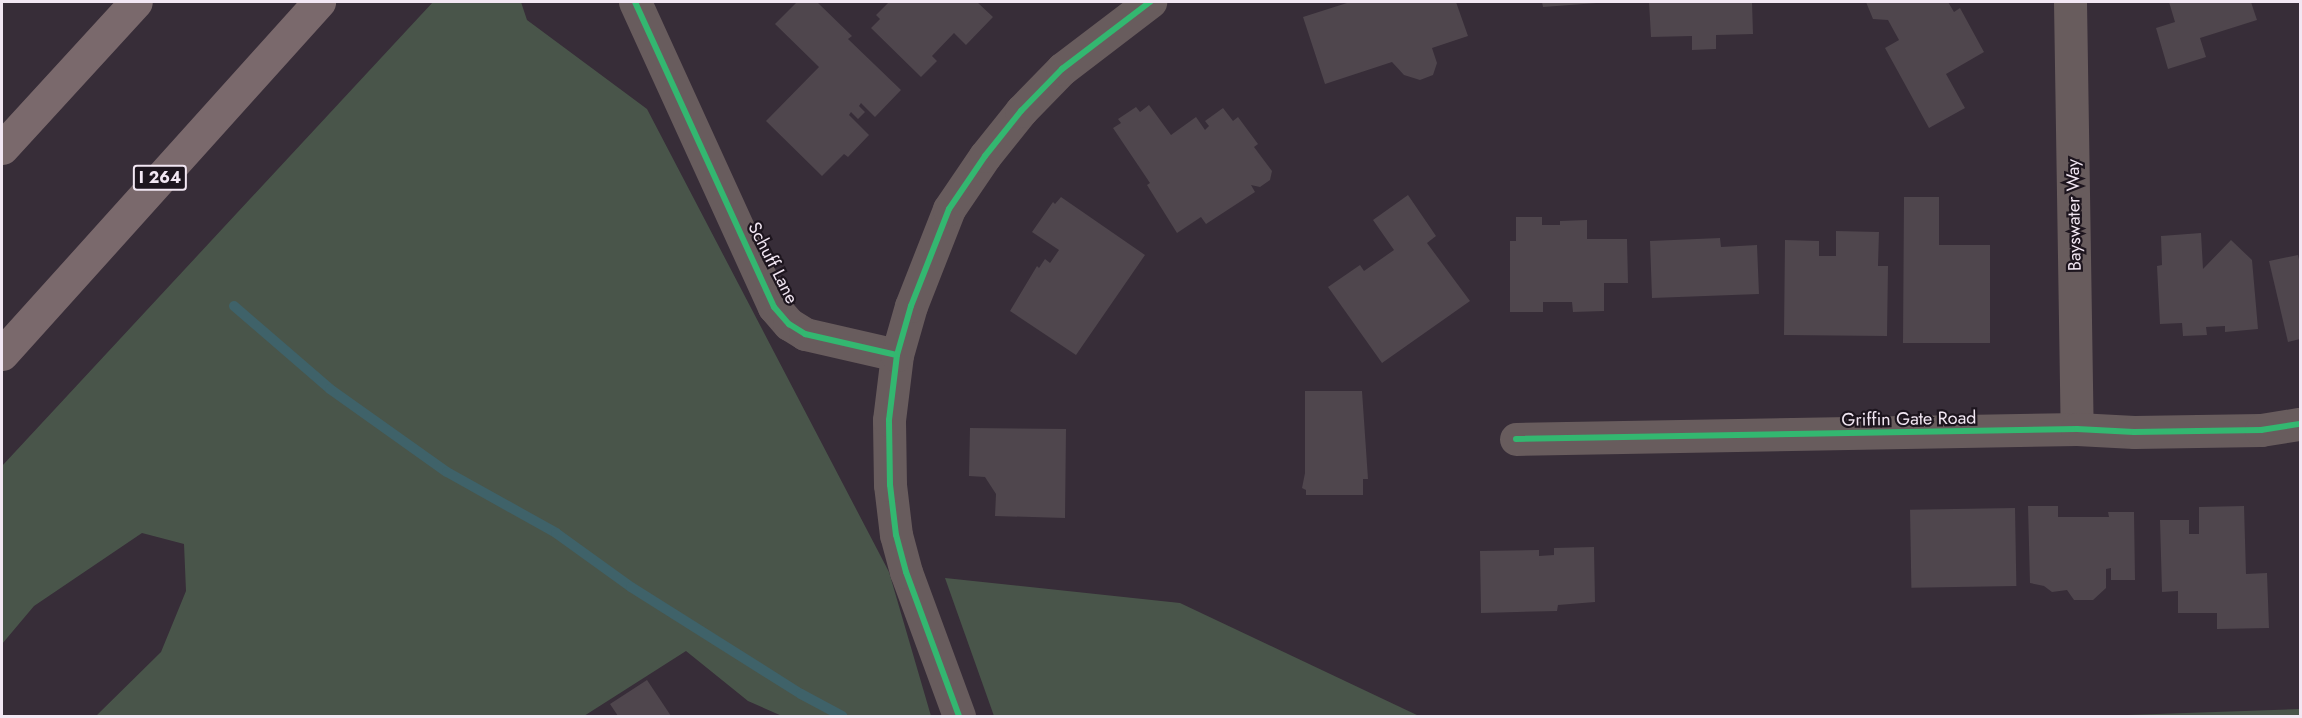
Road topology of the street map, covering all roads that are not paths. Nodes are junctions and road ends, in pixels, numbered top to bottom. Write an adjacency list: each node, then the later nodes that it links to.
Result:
1 (136, 2): 6 (highway)
2 (319, 2): 7 (highway, I 264)
3 (635, 2): 8 (street, Schuff Lane)
4 (1150, 2): 8 (street)
5 (2070, 2): 10 (street, Bayswater Way)
6 (2, 148)
7 (2, 354)
8 (897, 355): 12 (street)
9 (2301, 424): 10 (street, Griffin Gate Road)
10 (2077, 429): 11 (street, Griffin Gate Road)
11 (1516, 439)
12 (959, 717)

